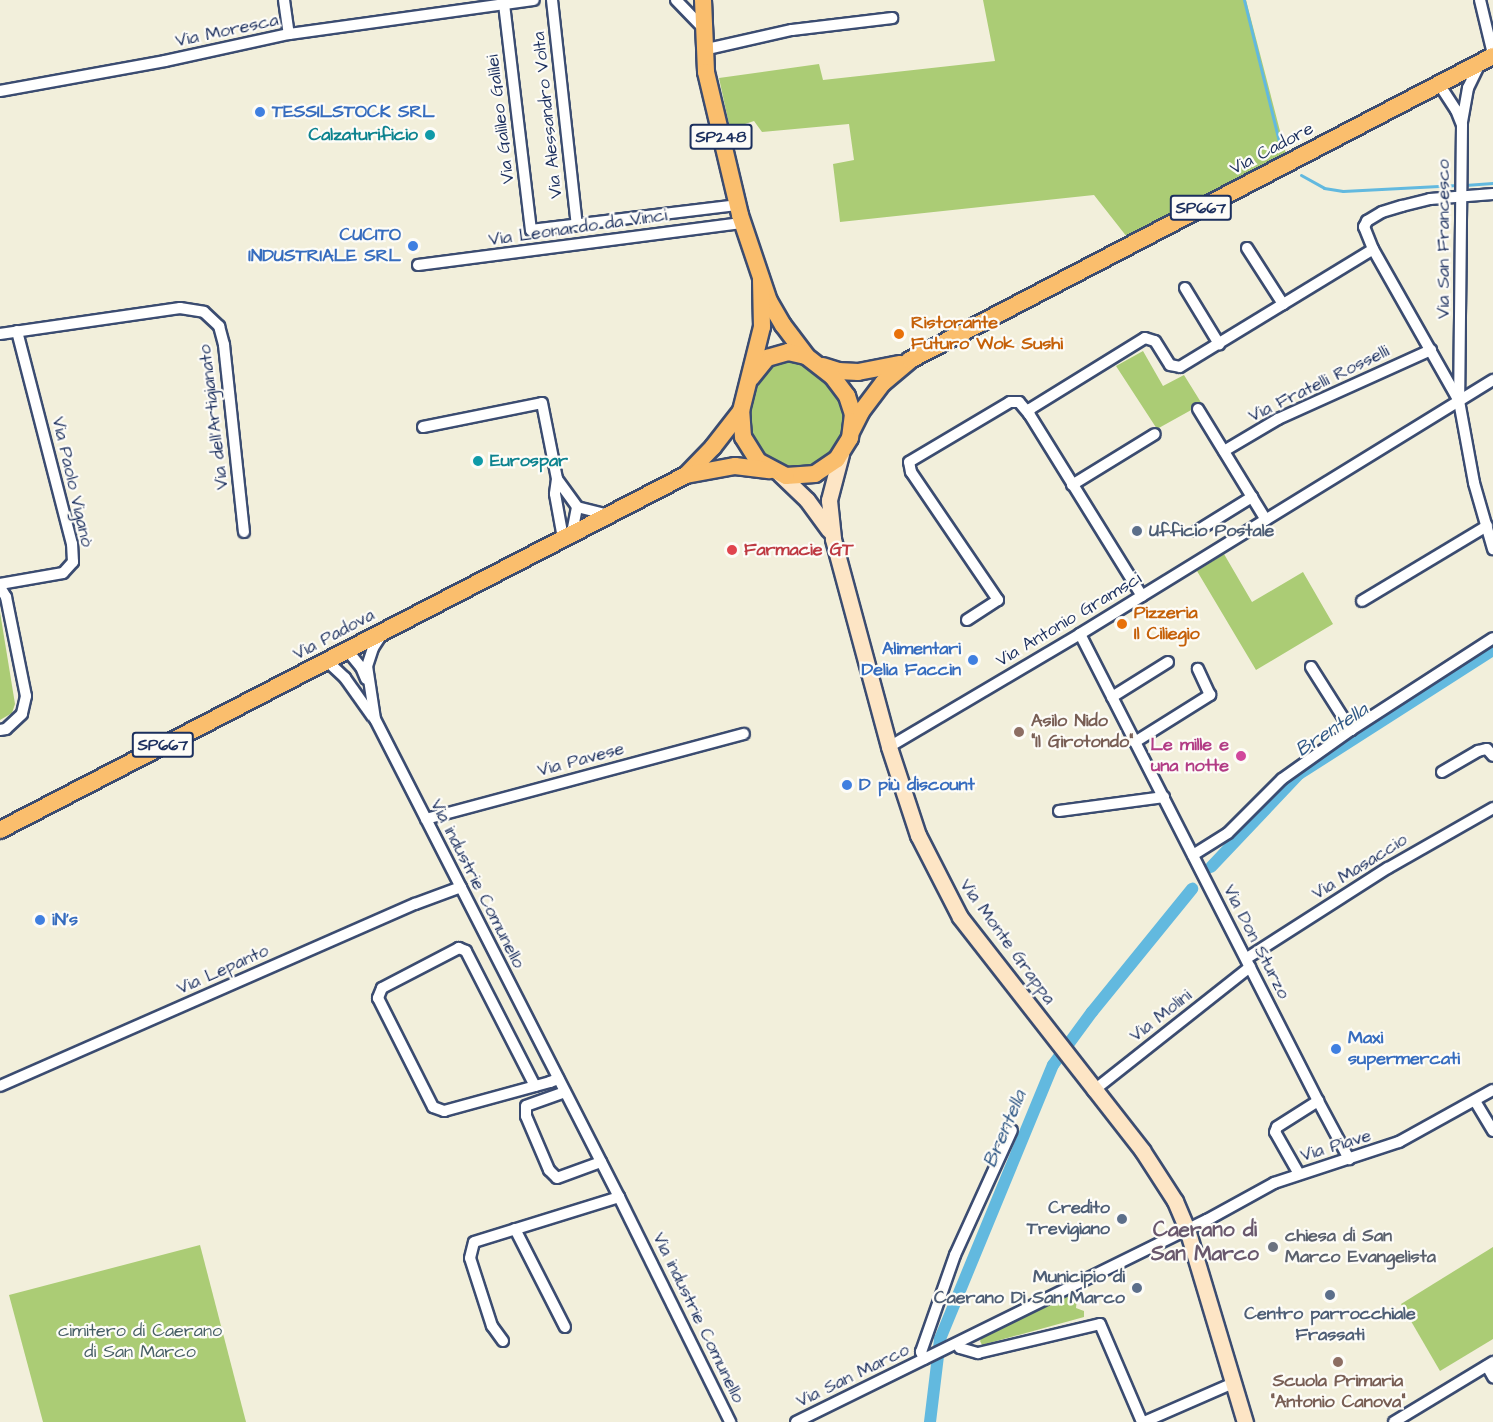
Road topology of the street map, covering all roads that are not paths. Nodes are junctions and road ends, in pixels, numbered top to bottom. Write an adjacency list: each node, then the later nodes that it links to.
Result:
1 (284, 0): 10 (street)
2 (534, 0): 7 (street, Via Moresca)
3 (552, 0): 21 (street, Via Alessandro Volta)
4 (703, 0): 6 (street); 9 (main road, Via Monte Grappa / SP248)
5 (1480, 0): 12 (street)
6 (679, 2): 9 (street)
7 (504, 4): 10 (street, Via Moresca); 21 (street, Via Galileo Galilei)
8 (892, 18): 11 (street)
9 (703, 28): 11 (main road, Via Monte Grappa / SP248)
10 (289, 34): 14 (street, Via Moresca)
11 (703, 50): 19 (main road, Via Monte Grappa / SP248)
12 (1488, 58): 13 (main road, Via Cadore / SP667); 15 (street)
13 (1444, 81): 15 (street); 16 (street, Via San Francesco); 33 (main road, Via Cadore / SP667)
14 (0, 91)
15 (1466, 96): 16 (street)
16 (1462, 125): 17 (street, Via San Francesco)
17 (1460, 194): 18 (street); 23 (street); 36 (street, Via San Francesco)
18 (1493, 194)
19 (738, 205): 20 (main road, Via Monte Grappa / SP248); 21 (street)
20 (743, 223): 24 (street, Via Leonardo da Vinci); 25 (main road, Via Monte Grappa / SP248)
21 (577, 225)
22 (1247, 248): 27 (street)
23 (1373, 249): 27 (street); 31 (street)
24 (418, 266)
25 (761, 279): 32 (main road, Via Monte Grappa / SP248); 34 (main road, Via Monte Grappa / SP248)
26 (1185, 288): 30 (street)
27 (1283, 304): 30 (street)
28 (17, 331): 29 (street, Via dell'Artigianato); 55 (street, Via dell'Artigianato); 59 (street, Via Paolo Viganò)
29 (0, 333)
30 (1219, 344): 39 (street)
31 (1431, 350): 36 (street); 43 (street, Via Fratelli Rosselli)
32 (812, 360): 33 (main road, Via Cadore / SP667); 34 (main road, Via Monte Grappa / SP248); 41 (main road, Via Monte Grappa / SP248)
33 (910, 360): 41 (main road, Via Cadore / SP667)
34 (751, 378): 38 (main road, Via Monte Grappa / SP248)
35 (1493, 380): 36 (street)
36 (1459, 401): 52 (street, Via Antonio Gramsci); 53 (street, Via San Francesco)
37 (1198, 409): 43 (street)
38 (741, 411): 45 (main road, Via Monte Grappa / SP248); 46 (main road, Via Padova / SP667)
39 (1029, 414): 48 (street); 62 (street)
40 (423, 427): 47 (street)
41 (852, 430): 44 (main road, Via Monte Grappa / SP248)
42 (1155, 434): 48 (street)
43 (1224, 451): 49 (street)
44 (841, 454): 45 (main road, Via Monte Grappa / SP248); 57 (main road, Via Monte Grappa / SP248)
45 (775, 472): 46 (main road, Via Padova / SP667); 57 (main road, Via Monte Grappa / SP248)
46 (686, 475): 51 (main road, Via Padova / SP667)
47 (557, 479): 50 (street); 56 (street)
48 (1072, 485): 60 (street)
49 (1252, 498): 52 (street); 54 (street)
50 (577, 507): 51 (street); 56 (street)
51 (608, 515): 56 (main road, Via Padova / SP667)
52 (1266, 520): 60 (street, Via Antonio Gramsci)
53 (1487, 525): 58 (street, Via San Francesco); 61 (street)
54 (1197, 531)
55 (244, 532)
56 (567, 536): 63 (main road, Via Padova / SP667)
57 (833, 539): 78 (main road, Via Monte Grappa / SP248)
58 (1493, 549)
59 (0, 585): 74 (street, Via Paolo Viganò)
60 (1142, 596): 64 (street, Via Antonio Gramsci)
61 (1362, 601)
62 (967, 620)
63 (384, 631): 66 (main road, Via Padova / SP667); 71 (street)
64 (1080, 634): 72 (street, Via Don Sturzo); 78 (street, Via Antonio Gramsci)
65 (1493, 638): 75 (street)
66 (347, 650): 67 (main road, Via Padova / SP667); 71 (street)
67 (327, 661): 73 (street); 85 (main road, Via Padova / SP667)
68 (1168, 662): 72 (street)
69 (1311, 667): 75 (street)
70 (1198, 669): 77 (street)
71 (369, 687): 73 (street, Via industrie Comunello)
72 (1112, 696): 77 (street, Via Don Sturzo)
73 (375, 719): 84 (street, Via industrie Comunello)
74 (0, 730)
75 (1351, 730): 86 (street)
76 (744, 734): 84 (street, Via Pavese)
77 (1136, 742): 81 (street, Via Don Sturzo)
78 (889, 747): 93 (main road, Via Monte Grappa / SP248)
79 (1493, 756): 80 (street)
80 (1442, 772)
81 (1164, 797): 83 (street); 86 (street, Via Don Sturzo)
82 (1493, 808): 88 (street, Via Masaccio)
83 (1059, 811)
84 (426, 819): 87 (street, Via industrie Comunello)
85 (0, 830)
86 (1193, 855): 88 (street, Via Don Sturzo)
87 (461, 887): 89 (street, Via industrie Comunello); 90 (street, Via Lepanto)
88 (1248, 963): 93 (street, Via Molini); 95 (street, Via Don Sturzo)
89 (558, 1079): 91 (street); 94 (street, Via industrie Comunello)
90 (0, 1086)
91 (535, 1086): 91 (street)
92 (1493, 1090): 96 (street, Via Piave)
93 (1093, 1091): 104 (main road, Via Monte Grappa / SP248)
94 (565, 1092): 100 (street, Via industrie Comunello); 100 (street)
95 (1318, 1101): 99 (street, Via Don Sturzo); 101 (street)
96 (1475, 1101): 98 (street); 99 (street, Via Piave)
97 (1012, 1130): 108 (street, Via San Marco)
98 (1493, 1131)
99 (1349, 1159): 101 (street, Via Piave)
100 (601, 1162): 102 (street, Via industrie Comunello)
101 (1299, 1174): 104 (street, Via Piave)
102 (619, 1197): 103 (street); 112 (street, Via industrie Comunello)
103 (515, 1229): 105 (street); 106 (street)
104 (1187, 1229): 107 (street, Via Piave); 111 (main road, SP248)
105 (565, 1328)
106 (503, 1341)
107 (955, 1345): 108 (street, Via Piave); 114 (street)
108 (930, 1357): 113 (street, Via San Marco)
109 (1490, 1364): 110 (street); 116 (street)
110 (1493, 1377)
111 (1231, 1384): 114 (street); 115 (main road, SP248)
112 (730, 1422)
113 (796, 1422)
114 (1143, 1422)
115 (1245, 1422)
116 (1395, 1422)

